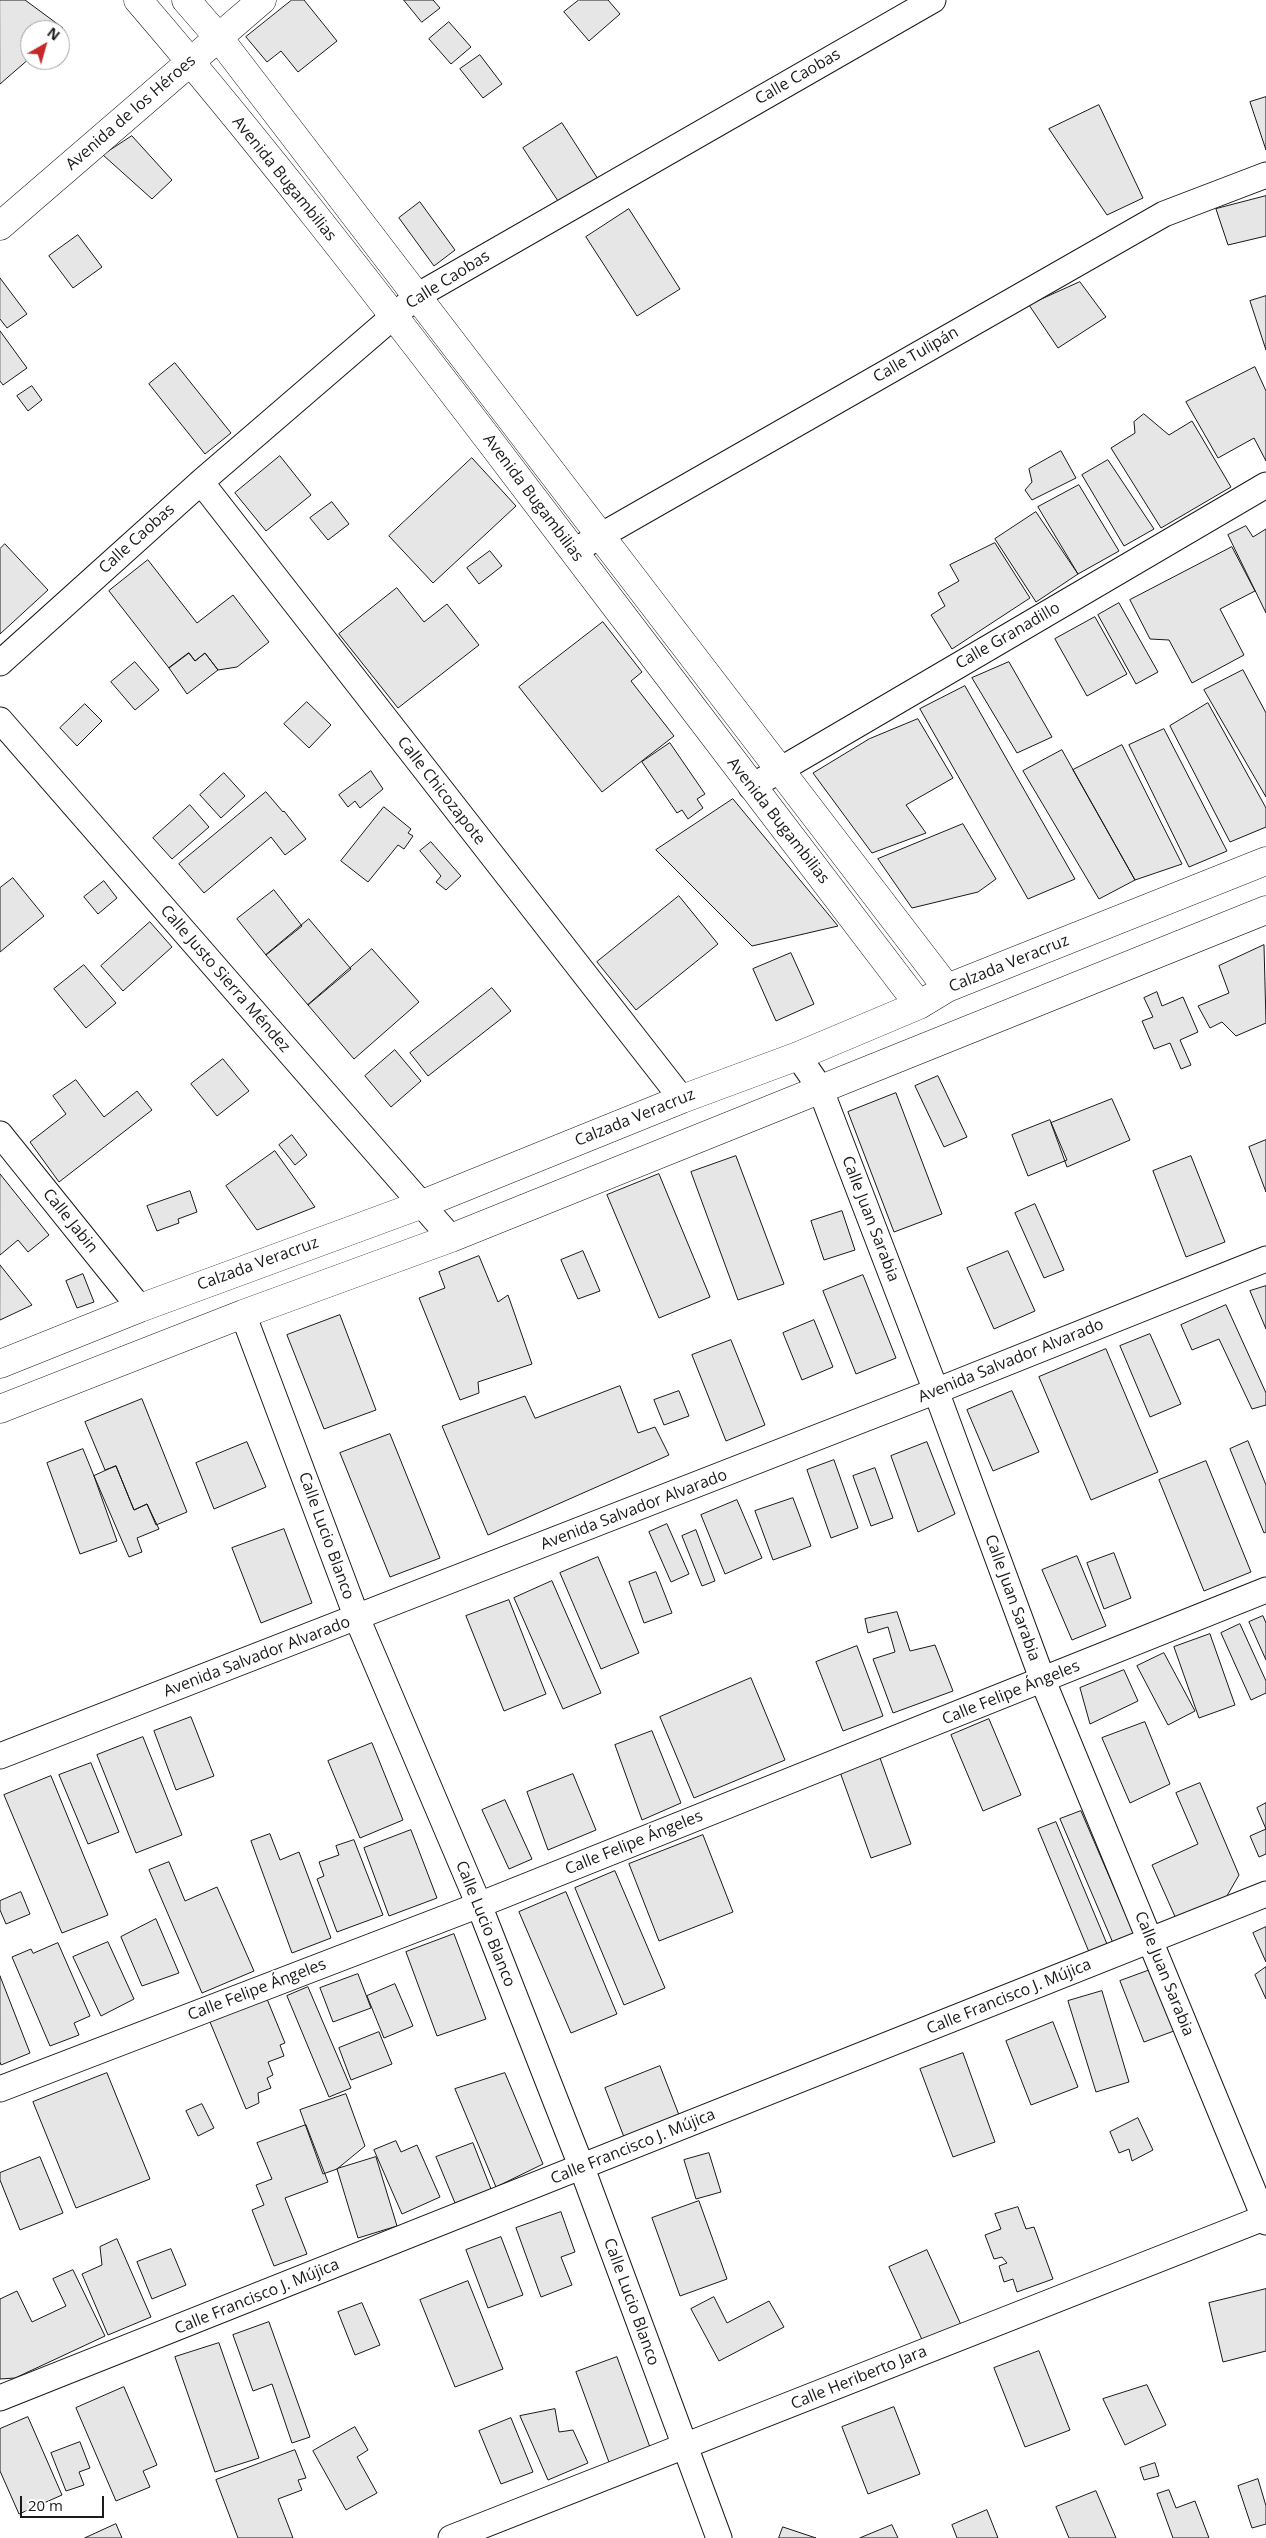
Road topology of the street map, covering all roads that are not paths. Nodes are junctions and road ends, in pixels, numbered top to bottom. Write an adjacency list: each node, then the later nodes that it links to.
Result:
1 (138, 0): 6 (main road, Avenida Bugambilias)
2 (186, 0): 5 (main road, Avenida Bugambilias)
3 (262, 0): 5 (main road, Avenida de los Héroes)
4 (933, 0): 9 (street, Calle Caobas)
5 (219, 38): 6 (main road, Avenida de los Héroes); 9 (main road, Avenida Bugambilias)
6 (191, 62): 8 (main road, Avenida de los Héroes); 10 (main road, Avenida Bugambilias)
7 (1266, 175): 13 (street, Calle Tulipán)
8 (0, 226)
9 (417, 296): 10 (street, Calle Caobas); 13 (main road, Avenida Bugambilias)
10 (394, 316): 11 (street, Calle Caobas); 14 (main road, Avenida Bugambilias)
11 (200, 482): 15 (street, Calle Caobas); 25 (street, Calle Chicozapote)
12 (1266, 486): 17 (street, Calle Granadillo)
13 (599, 536): 14 (street, Calle Tulipán); 17 (main road, Avenida Bugambilias)
14 (574, 552): 18 (main road, Avenida Bugambilias)
15 (0, 663)
16 (0, 720): 27 (street, Calle Justo Sierra Méndez)
17 (780, 770): 18 (street, Calle Granadillo); 21 (main road, Avenida Bugambilias)
18 (751, 787): 22 (main road, Avenida Bugambilias)
19 (1266, 861): 21 (main road, Calzada Veracruz)
20 (1266, 910): 24 (main road)
21 (947, 988): 22 (main road, Calzada Veracruz)
22 (919, 1005): 23 (main road, Calzada Veracruz)
23 (798, 1056): 24 (street, Calle Juan Sarabia); 25 (main road, Calzada Veracruz)
24 (820, 1088): 28 (main road); 33 (street, Calle Juan Sarabia)
25 (682, 1100): 27 (main road, Calzada Veracruz)
26 (0, 1134): 30 (street, Calle Jabin)
27 (420, 1204): 28 (street, Calle Justo Sierra Méndez); 30 (main road, Calzada Veracruz)
28 (450, 1238): 31 (main road)
29 (1266, 1258): 33 (street, Avenida Salvador Alvarado)
30 (140, 1308): 32 (main road, Calzada Veracruz)
31 (243, 1314): 34 (main road); 36 (street, Calle Lucio Blanco)
32 (0, 1364)
33 (936, 1391): 36 (street, Avenida Salvador Alvarado); 37 (street, Calle Juan Sarabia)
34 (0, 1409)
35 (1266, 1590): 37 (street, Calle Felipe Ángeles)
36 (357, 1618): 38 (street, Avenida Salvador Alvarado); 40 (street, Calle Lucio Blanco)
37 (1043, 1681): 40 (street, Calle Felipe Ángeles); 41 (street, Calle Juan Sarabia)
38 (0, 1756)
39 (1266, 1894): 41 (street, Calle Francisco J. Mújica)
40 (479, 1905): 42 (street, Calle Felipe Ángeles); 43 (street, Calle Lucio Blanco)
41 (1150, 1940): 43 (street, Calle Francisco J. Mújica); 44 (street, Calle Juan Sarabia)
42 (0, 2089)
43 (582, 2168): 45 (street, Calle Francisco J. Mújica); 46 (street, Calle Lucio Blanco)
44 (1265, 2219): 46 (street, Calle Heriberto Jara)
45 (0, 2398)
46 (684, 2447): 47 (street, Calle Heriberto Jara); 48 (street, Calle Lucio Blanco)
47 (451, 2538)
48 (719, 2538)

